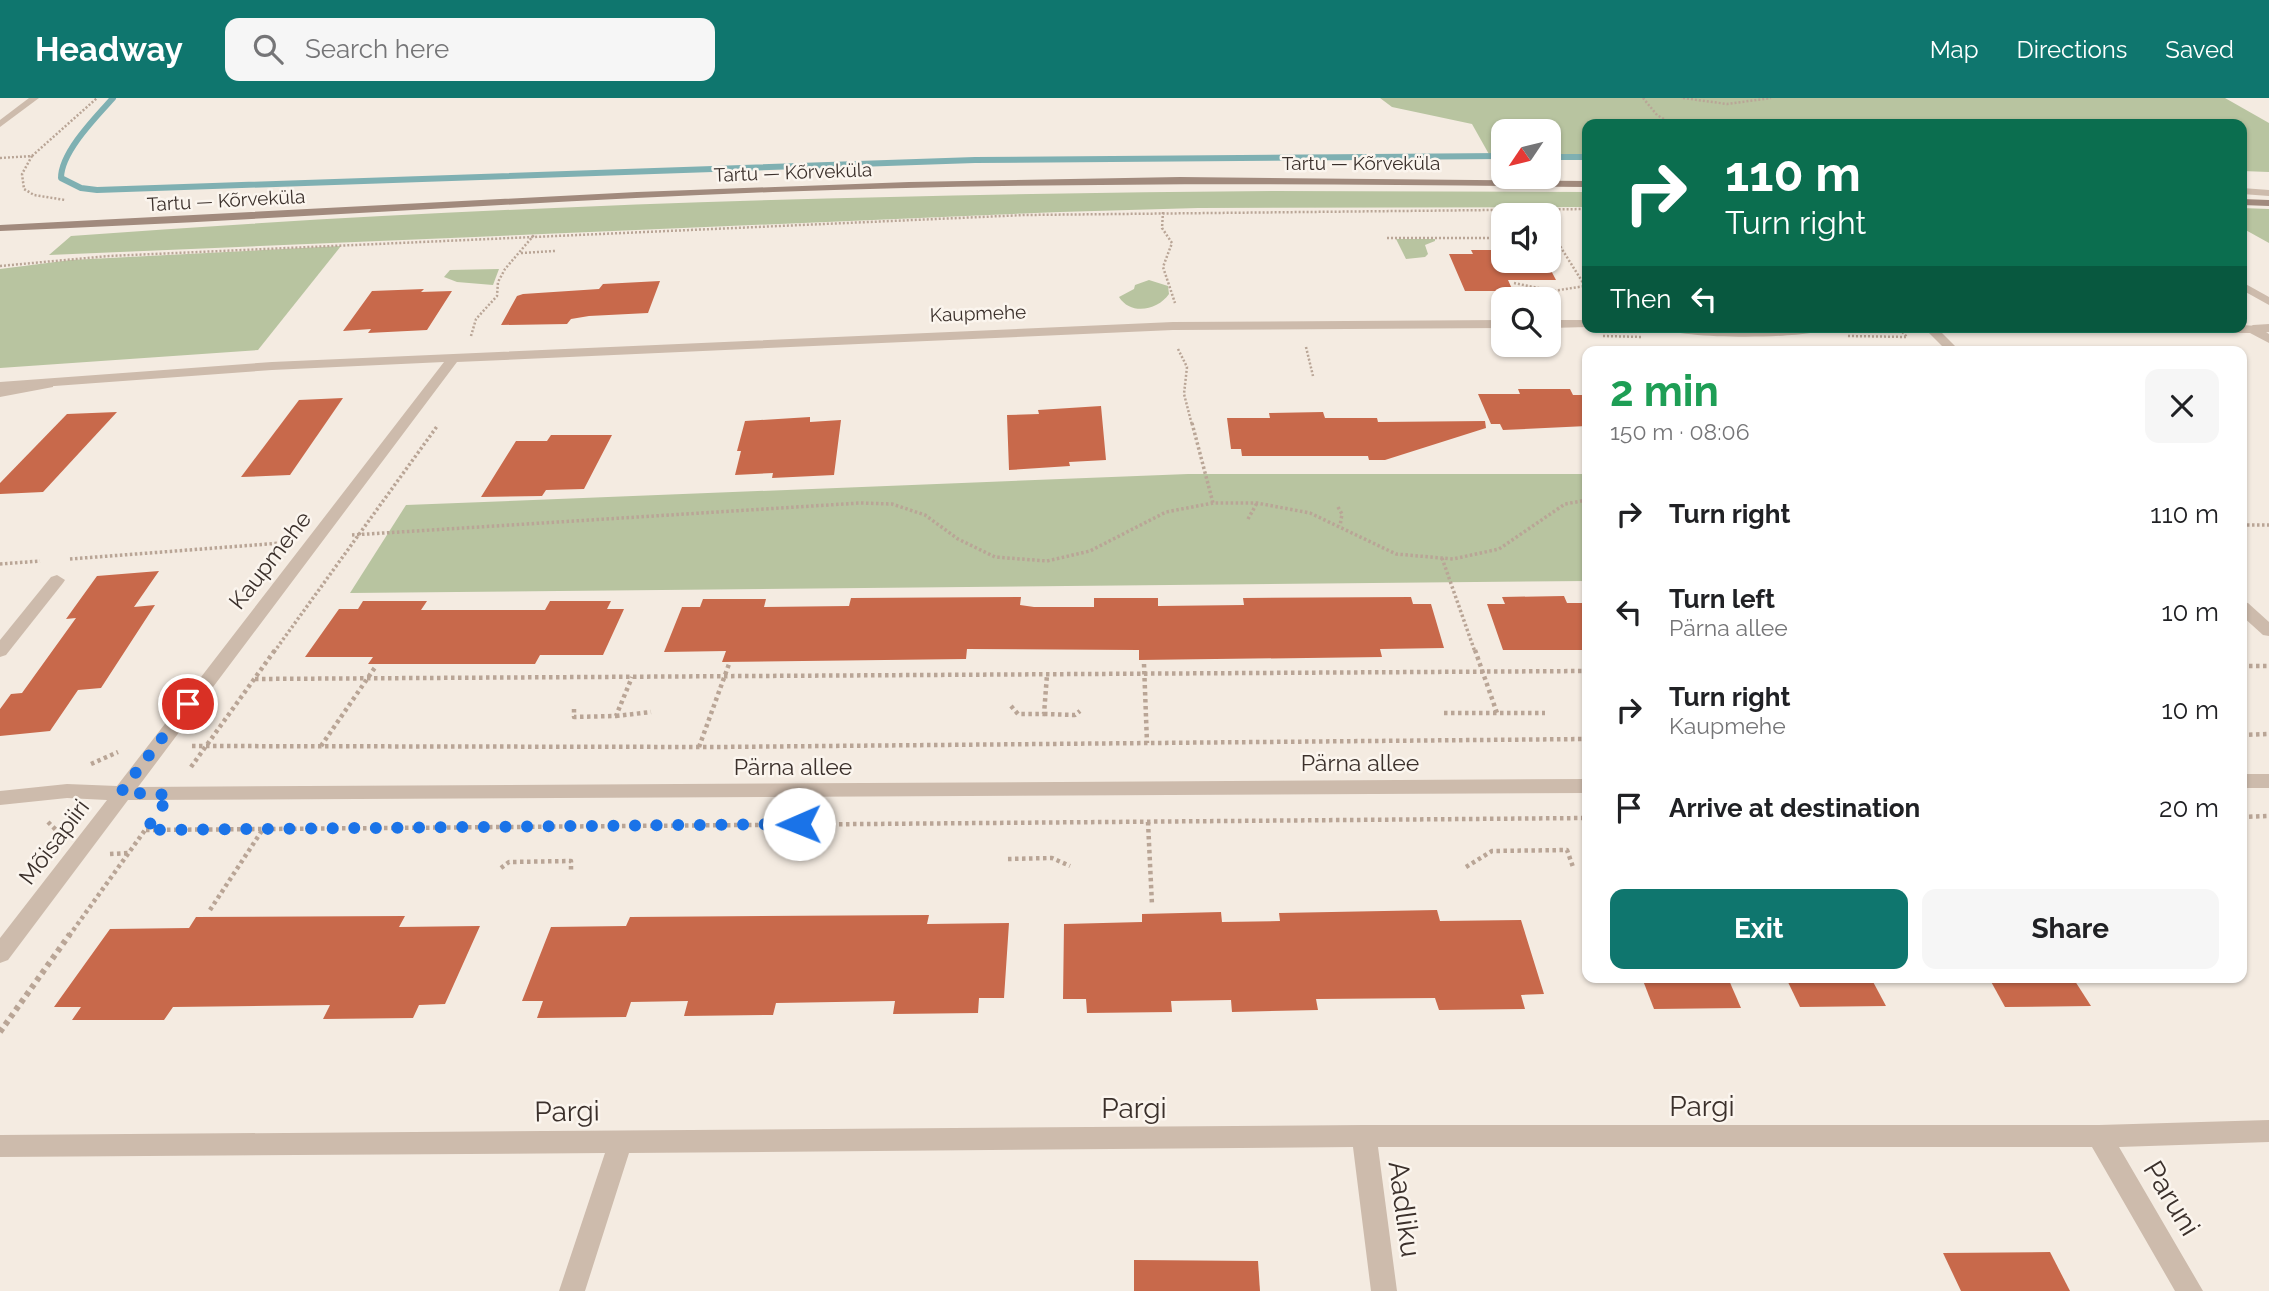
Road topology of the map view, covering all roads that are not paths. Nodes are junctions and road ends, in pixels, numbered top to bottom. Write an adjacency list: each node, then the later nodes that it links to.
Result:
1 (35, 98): 2 (street)
2 (0, 124)
3 (1582, 178): 4 (main road, Tartu — Kõrveküla)
4 (1561, 179)
5 (1491, 180): 12 (main road, Tartu — Kõrveküla)
6 (1561, 183): 7 (main road, Tartu — Kõrveküla)
7 (1582, 184)
8 (2247, 192): 9 (main road)
9 (2269, 194)
10 (2247, 202): 11 (main road)
11 (2269, 203)
12 (89, 225): 13 (main road, Tartu — Kõrveküla); 14 (main road, Tartu — Kõrveküla)
13 (0, 228)
14 (0, 238)
15 (2247, 288): 16 (street)
16 (2269, 302)
17 (1491, 324): 28 (street, Kaupmehe)
18 (1561, 324): 19 (street)
19 (1582, 324)
20 (2269, 328): 22 (street)
21 (2247, 329): 22 (street)
22 (2253, 329): 26 (street)
23 (1699, 333): 24 (street)
24 (1764, 333)
25 (1935, 333): 27 (street)
26 (2269, 340)
27 (1949, 346)
28 (454, 357): 29 (street, Kaupmehe); 39 (street, Kaupmehe)
29 (61, 381): 30 (street, Kaupmehe); 31 (street)
30 (0, 386)
31 (0, 393)
32 (57, 580): 35 (street)
33 (2247, 611): 34 (street)
34 (2269, 631)
35 (0, 651)
36 (2247, 781): 37 (street)
37 (2269, 781)
38 (1582, 786): 39 (street, Pärna allee)
39 (121, 792): 40 (street, Pärna allee); 41 (street, Mõisapiiri)
40 (0, 798)
41 (0, 954)
42 (2269, 1131): 44 (street, Pargi)
43 (1364, 1136): 44 (street, Pargi); 45 (street, Pargi); 48 (street, Aadliku)
44 (2099, 1136): 49 (street, Paruni)
45 (621, 1140): 46 (street, Pargi); 47 (street)
46 (0, 1146)
47 (572, 1291)
48 (1384, 1291)
49 (2190, 1291)

